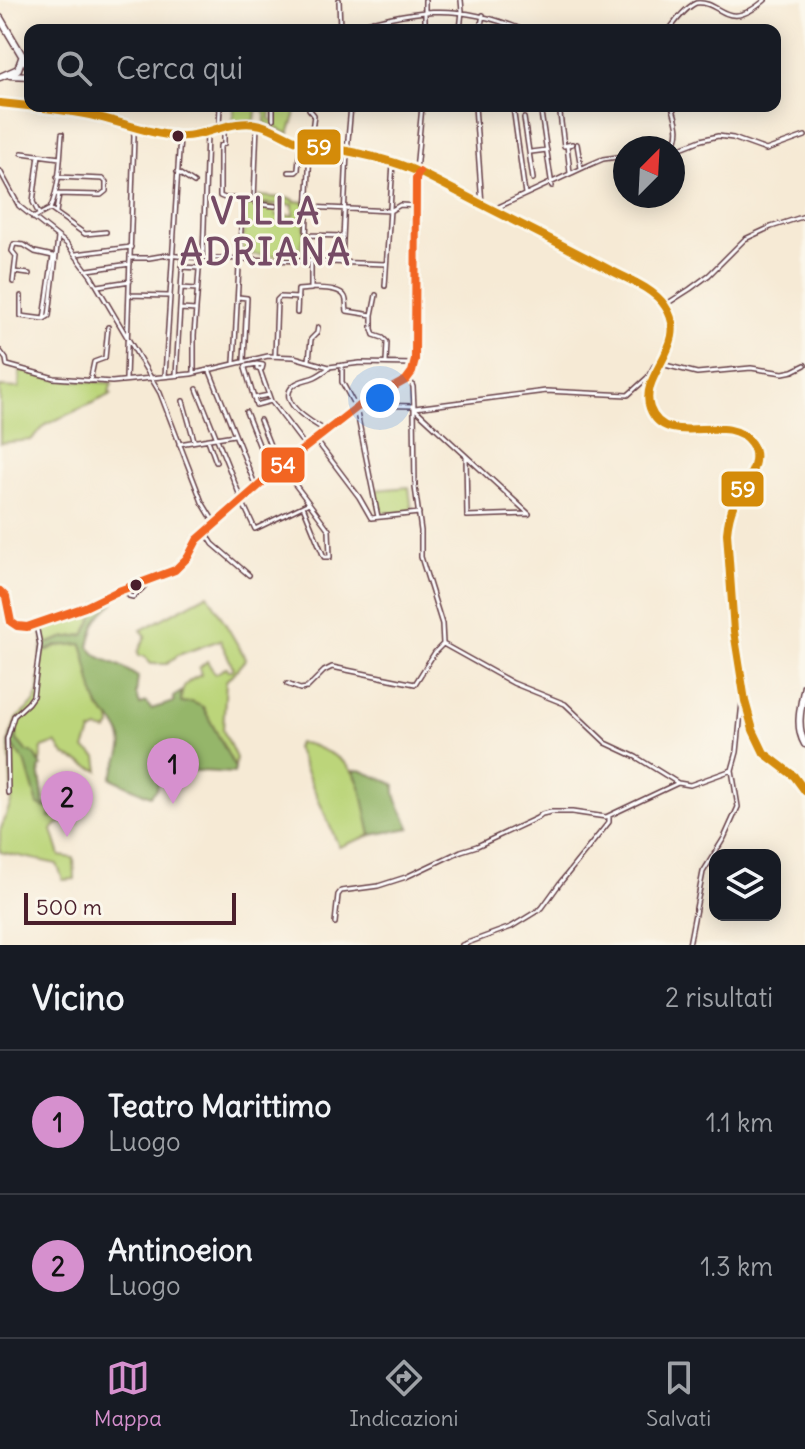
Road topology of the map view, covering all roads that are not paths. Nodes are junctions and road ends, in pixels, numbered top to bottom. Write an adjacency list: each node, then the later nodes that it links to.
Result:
1 (339, 0): 10 (street)
2 (425, 0): 5 (street)
3 (461, 0): 6 (street)
4 (765, 0): 17 (street)
5 (425, 11): 6 (street); 9 (street); 13 (street)
6 (462, 11): 7 (street); 14 (street)
7 (483, 15): 15 (street); 16 (street)
8 (0, 18): 18 (main road)
9 (373, 21): 11 (street); 12 (street)
10 (340, 24)
11 (365, 24)
12 (373, 24)
13 (425, 24)
14 (461, 24)
15 (481, 24)
16 (509, 24)
17 (674, 24)
18 (24, 62)
19 (24, 68): 20 (main road)
20 (1, 76): 21 (main road)
21 (24, 76)
22 (0, 103): 23 (main road)
23 (24, 105)
24 (80, 112): 36 (main road)
25 (96, 112): 36 (street)
26 (220, 112): 41 (street)
27 (273, 112): 38 (street)
28 (312, 112): 47 (street)
29 (350, 112): 53 (street)
30 (422, 112): 64 (street)
31 (475, 112): 74 (street)
32 (514, 112): 71 (street)
33 (541, 112): 52 (street)
34 (560, 112): 50 (street)
35 (674, 112): 45 (street)
36 (104, 118): 40 (main road)
37 (524, 118): 54 (street)
38 (273, 119)
39 (257, 124): 41 (main road); 49 (main road); 73 (street)
40 (133, 127): 44 (main road); 91 (street)
41 (221, 127): 42 (main road); 72 (street)
42 (207, 132): 44 (main road); 96 (street)
43 (62, 134): 57 (street)
44 (180, 136): 62 (street)
45 (678, 136)
46 (805, 136): 51 (street)
47 (311, 142): 49 (main road); 53 (main road); 77 (street)
48 (586, 142): 50 (street)
49 (300, 143): 63 (street)
50 (573, 144): 60 (street); 65 (street)
51 (685, 146)
52 (547, 150): 54 (street); 69 (street)
53 (347, 151): 59 (main road); 80 (street)
54 (529, 152): 67 (street)
55 (22, 153): 56 (street)
56 (39, 155): 57 (street); 84 (street)
57 (60, 158): 66 (street)
58 (613, 158): 60 (street)
59 (393, 163): 64 (main road); 83 (street)
60 (581, 168): 65 (street)
61 (0, 171): 86 (street)
62 (177, 172): 68 (street); 94 (street)
63 (289, 172)
64 (418, 172): 74 (main road); 76 (street)
65 (570, 174): 69 (street)
66 (57, 177): 70 (street); 70 (street)
67 (533, 179)
68 (194, 183)
69 (552, 184): 71 (street)
70 (57, 194): 78 (street); 81 (street)
71 (526, 195): 82 (street)
72 (233, 199): 73 (street); 79 (street)
73 (252, 200): 75 (street); 79 (street)
74 (482, 205): 82 (main road)
75 (275, 206)
76 (417, 206): 83 (street); 137 (street)
77 (308, 207): 80 (street); 88 (street)
78 (51, 208): 81 (street); 84 (street)
79 (242, 208): 98 (street)
80 (344, 209): 83 (street); 90 (street)
81 (57, 210): 87 (street)
82 (492, 210): 122 (main road)
83 (390, 211): 103 (street)
84 (40, 214): 86 (street)
85 (805, 216): 122 (street)
86 (33, 218): 89 (street)
87 (106, 232)
88 (307, 235): 90 (street); 99 (street)
89 (58, 236): 92 (street); 93 (street)
90 (343, 236): 101 (street)
91 (131, 247): 92 (street); 97 (street)
92 (76, 254): 106 (street)
93 (54, 255): 107 (street); 118 (street)
94 (173, 255): 95 (street); 97 (street); 119 (street)
95 (183, 256): 96 (street); 104 (street)
96 (202, 257): 98 (street); 105 (street)
97 (131, 258): 102 (street)
98 (240, 259): 99 (street); 120 (street)
99 (305, 260): 100 (street)
100 (311, 260): 101 (street); 115 (street)
101 (342, 262): 103 (street)
102 (130, 264): 106 (street); 109 (street)
103 (386, 264): 112 (street)
104 (182, 267): 105 (street); 113 (street)
105 (200, 268): 114 (street)
106 (88, 270): 111 (street)
107 (14, 272): 108 (street); 110 (street)
108 (29, 274)
109 (130, 281): 111 (street); 116 (street)
110 (13, 282)
111 (97, 286): 129 (street)
112 (385, 286)
113 (181, 288): 114 (street); 123 (street)
114 (198, 289): 124 (street)
115 (311, 289): 121 (street); 126 (street)
116 (129, 295): 119 (street); 129 (street)
117 (376, 295): 126 (street)
118 (21, 296)
119 (170, 296): 148 (street)
120 (237, 297): 133 (street); 135 (street)
121 (298, 298): 125 (street); 131 (street)
122 (665, 305): 140 (main road)
123 (180, 309): 124 (street); 147 (street)
124 (197, 310): 146 (street)
125 (297, 313)
126 (372, 315): 136 (street)
127 (108, 327): 152 (street)
128 (318, 327): 134 (street)
129 (127, 337): 150 (street); 151 (street)
130 (0, 351): 138 (street)
131 (275, 356): 132 (street); 134 (street)
132 (259, 357): 133 (street); 143 (street)
133 (244, 360): 135 (street)
134 (309, 362): 144 (street)
135 (234, 363): 145 (street)
136 (386, 363): 137 (street); 139 (street)
137 (414, 364): 149 (street)
138 (7, 365): 142 (street); 152 (street)
139 (343, 365): 144 (street); 158 (street)
140 (662, 365): 141 (street); 159 (street); 192 (main road)
141 (805, 365)
142 (0, 366)
143 (259, 367): 154 (street); 155 (street)
144 (330, 367): 162 (street)
145 (209, 369): 146 (street); 163 (street)
146 (194, 373): 147 (street)
147 (176, 375): 148 (street)
148 (165, 376): 150 (street)
149 (409, 376): 158 (street); 159 (street)
150 (152, 377): 151 (street); 168 (street)
151 (126, 380): 152 (street)
152 (90, 381)
153 (197, 389): 164 (street)
154 (269, 395): 155 (street); 157 (street)
155 (254, 398): 157 (street)
156 (183, 401): 167 (street)
157 (271, 401): 169 (street)
158 (359, 407): 159 (street); 162 (street); 179 (street)
159 (414, 407): 170 (street); 178 (street)
160 (246, 412): 173 (street)
161 (260, 420): 172 (street)
162 (327, 431): 166 (street)
163 (234, 435): 164 (street); 174 (street)
164 (217, 438): 165 (street); 175 (street)
165 (208, 439): 167 (street); 171 (street)
166 (315, 440): 169 (street); 179 (street)
167 (195, 441): 168 (street)
168 (179, 444): 180 (street)
169 (306, 447): 172 (street)
170 (466, 456): 170 (street)
171 (216, 462)
172 (280, 467): 173 (street); 176 (street)
173 (271, 475): 174 (street)
174 (256, 487): 175 (street)
175 (242, 501): 177 (street); 180 (street)
176 (309, 503): 177 (street); 177 (street)
177 (303, 506)
178 (419, 513): 179 (street); 189 (street)
179 (378, 517)
180 (216, 525): 181 (street)
181 (206, 533): 182 (street); 183 (street)
182 (249, 575)
183 (153, 578): 184 (street); 185 (street)
184 (139, 583): 185 (street); 186 (street)
185 (143, 588): 186 (street)
186 (125, 589): 188 (street)
187 (0, 591): 188 (street)
188 (36, 625): 197 (street)
189 (443, 644): 190 (street); 195 (street)
190 (287, 684)
191 (805, 686): 193 (main road)
192 (745, 701): 194 (street); 196 (main road)
193 (805, 744)
194 (732, 770): 195 (street); 201 (street)
195 (678, 783): 198 (street)
196 (805, 791)
197 (8, 793)
198 (609, 816): 199 (street); 200 (street)
199 (335, 923)
200 (462, 945)
201 (689, 945)

